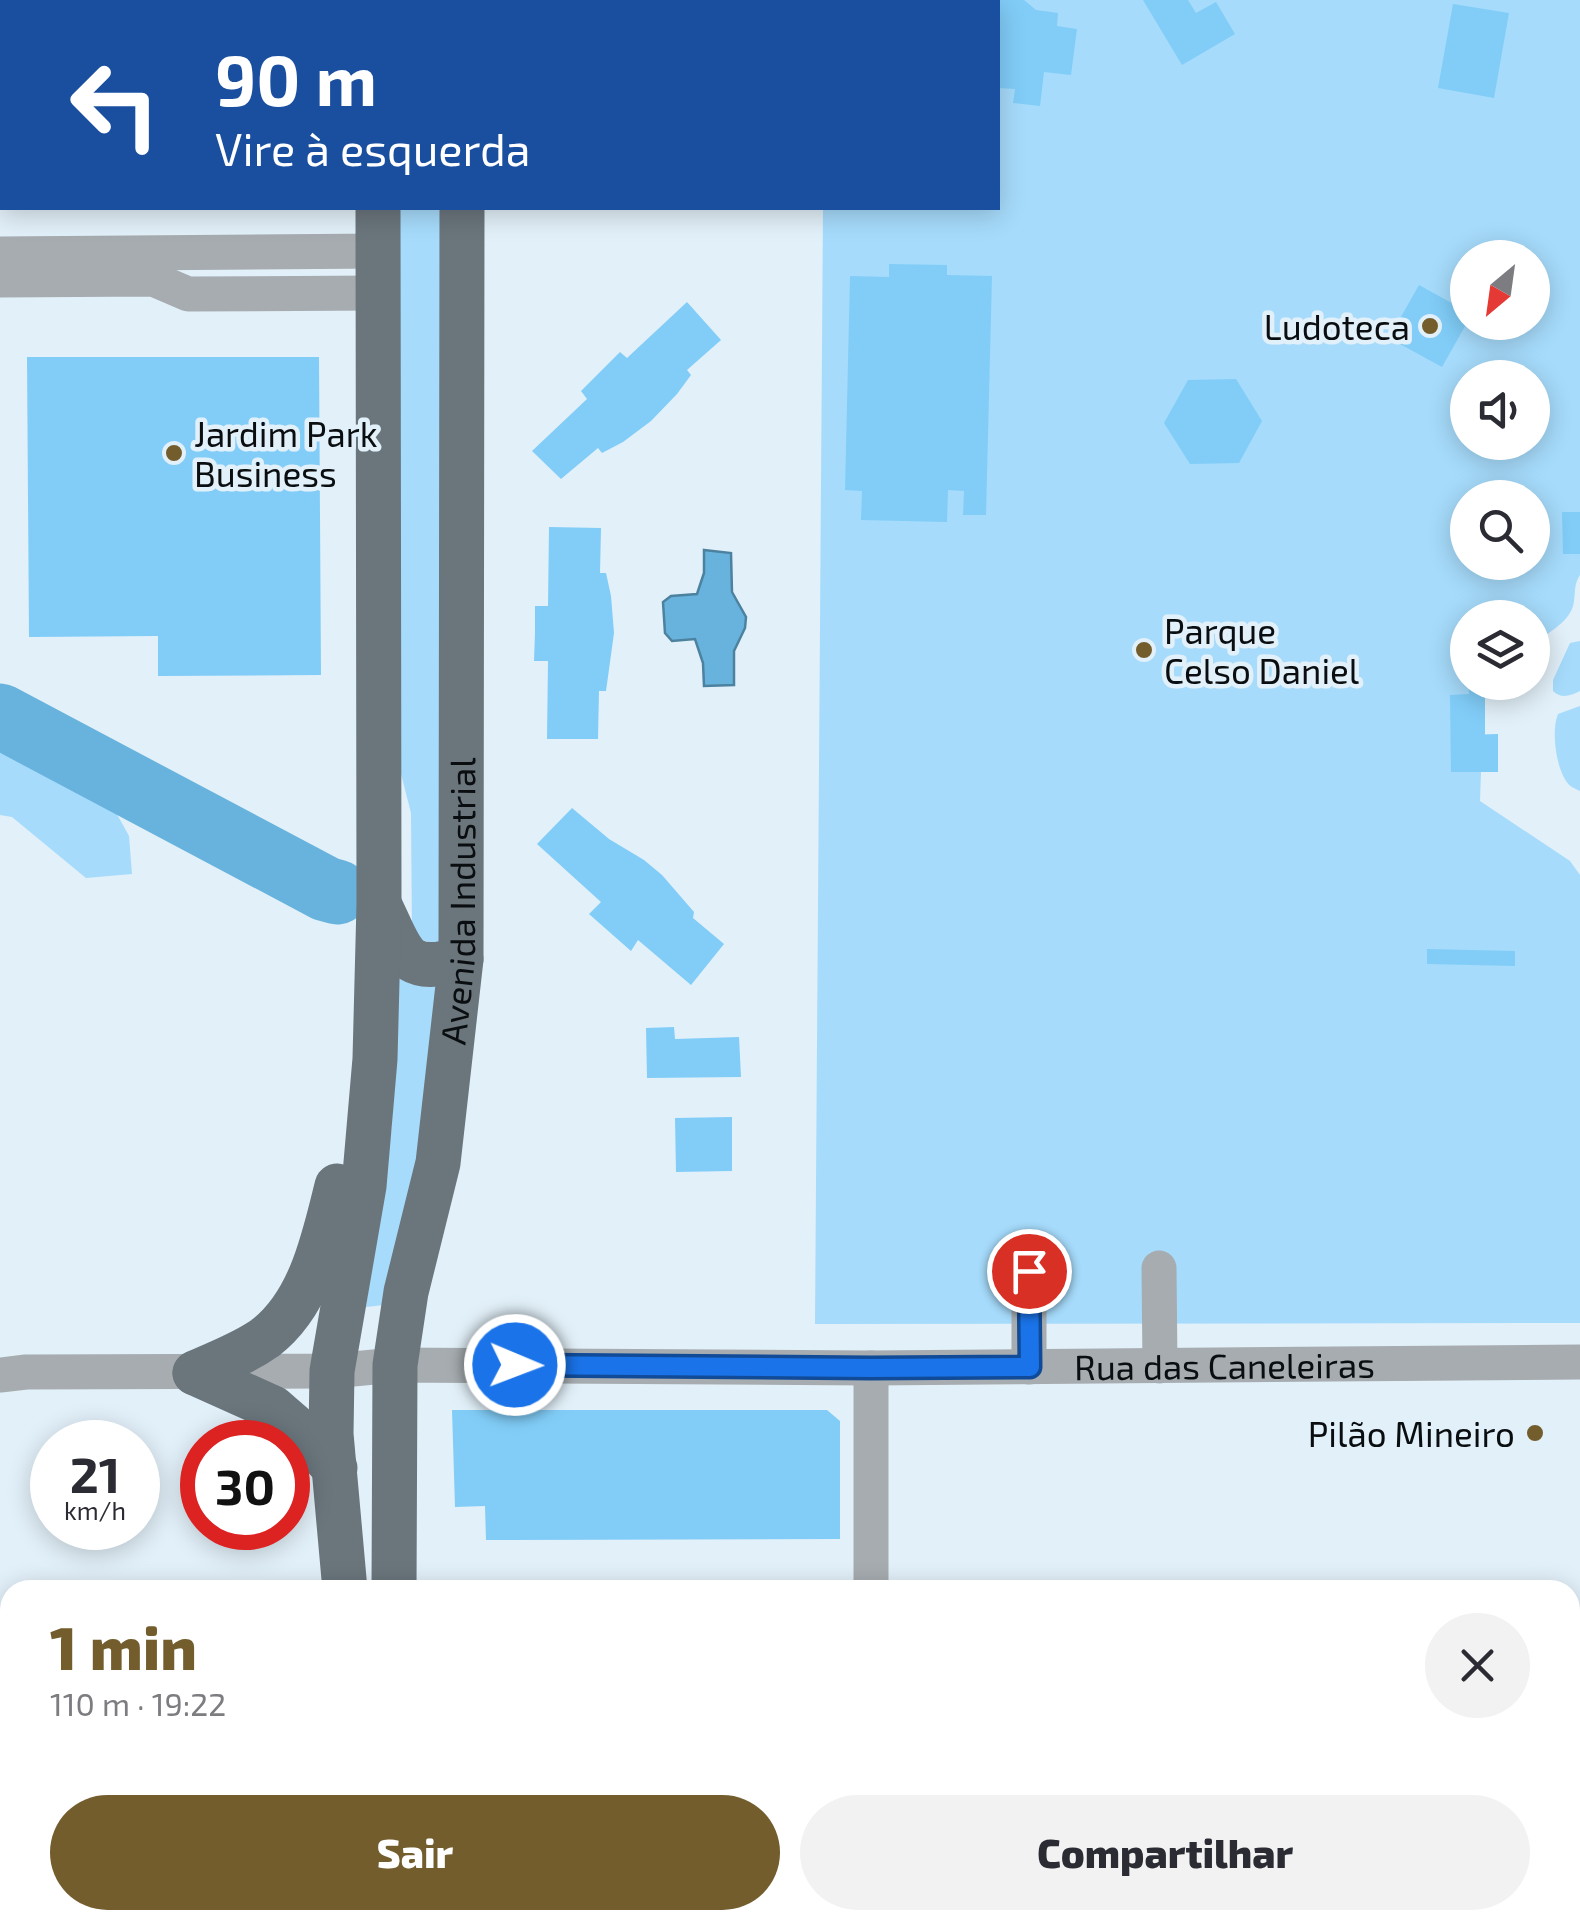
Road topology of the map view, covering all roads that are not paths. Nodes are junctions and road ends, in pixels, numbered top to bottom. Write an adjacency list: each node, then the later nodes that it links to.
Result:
1 (462, 210): 6 (main road, Avenida Industrial)
2 (379, 251): 3 (street); 4 (street); 5 (main road)
3 (0, 254)
4 (0, 280)
5 (379, 904): 6 (main road); 7 (main road)
6 (461, 960): 11 (main road, Avenida Industrial)
7 (374, 1059): 16 (main road); 17 (main road)
8 (1159, 1268): 12 (street)
9 (1029, 1271): 13 (street)
10 (1580, 1362): 12 (street, Rua das Caneleiras)
11 (395, 1364): 14 (street, Rua das Caneleiras); 16 (street, Rua das Caneleiras); 20 (main road, Avenida Industrial)
12 (1160, 1366): 13 (street, Rua das Caneleiras)
13 (1030, 1367): 14 (street, Rua das Caneleiras)
14 (871, 1368): 21 (street)
15 (9, 1371): 17 (street, Rua das Caneleiras)
16 (332, 1371): 17 (street, Rua das Caneleiras); 18 (main road)
17 (196, 1373): 18 (main road)
18 (335, 1468): 19 (main road)
19 (345, 1580)
20 (394, 1580)
21 (871, 1580)

